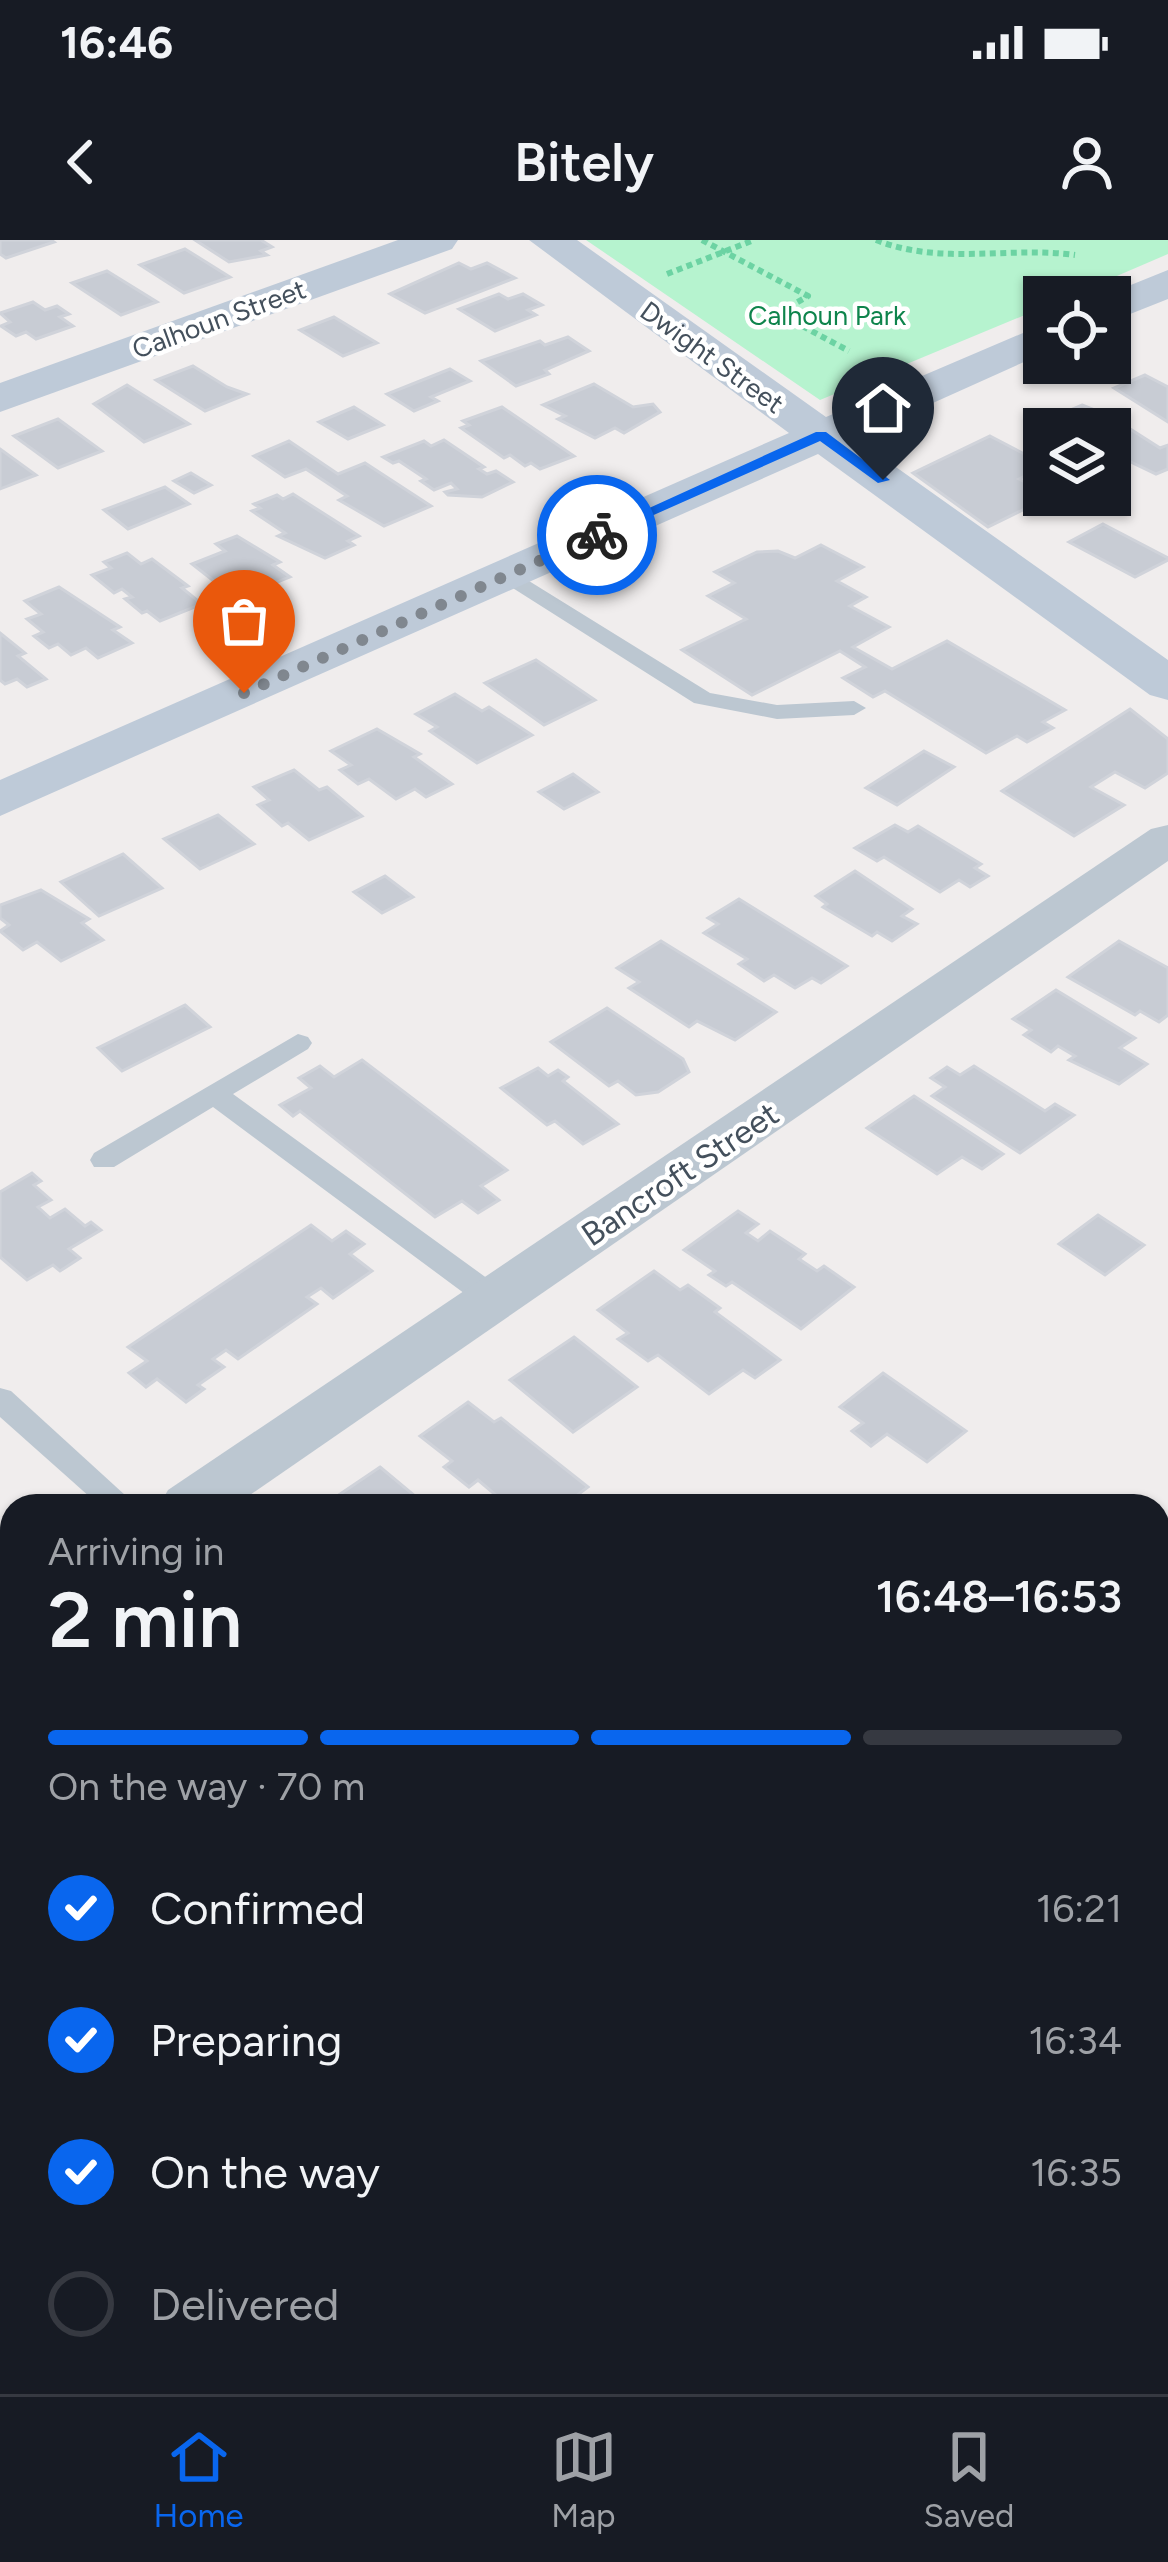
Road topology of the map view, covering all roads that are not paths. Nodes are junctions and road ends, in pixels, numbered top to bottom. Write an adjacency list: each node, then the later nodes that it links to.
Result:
1 (437, 240): 6 (street, Calhoun Street)
2 (550, 240): 7 (street, Dwight Street)
3 (1168, 283): 4 (street)
4 (1131, 299)
5 (1023, 347): 7 (street)
6 (0, 398)
7 (821, 435): 8 (street); 9 (street, Dwight Street)
8 (508, 575): 10 (lane); 11 (street)
9 (1168, 684)
10 (854, 708)
11 (0, 800)
12 (1168, 839): 16 (street, Bancroft Street)
13 (298, 1043): 14 (lane)
14 (214, 1094): 15 (lane); 16 (lane)
15 (104, 1160)
16 (495, 1300): 19 (street, Bancroft Street)
17 (0, 1399): 18 (lane)
18 (107, 1494)
19 (207, 1494)

